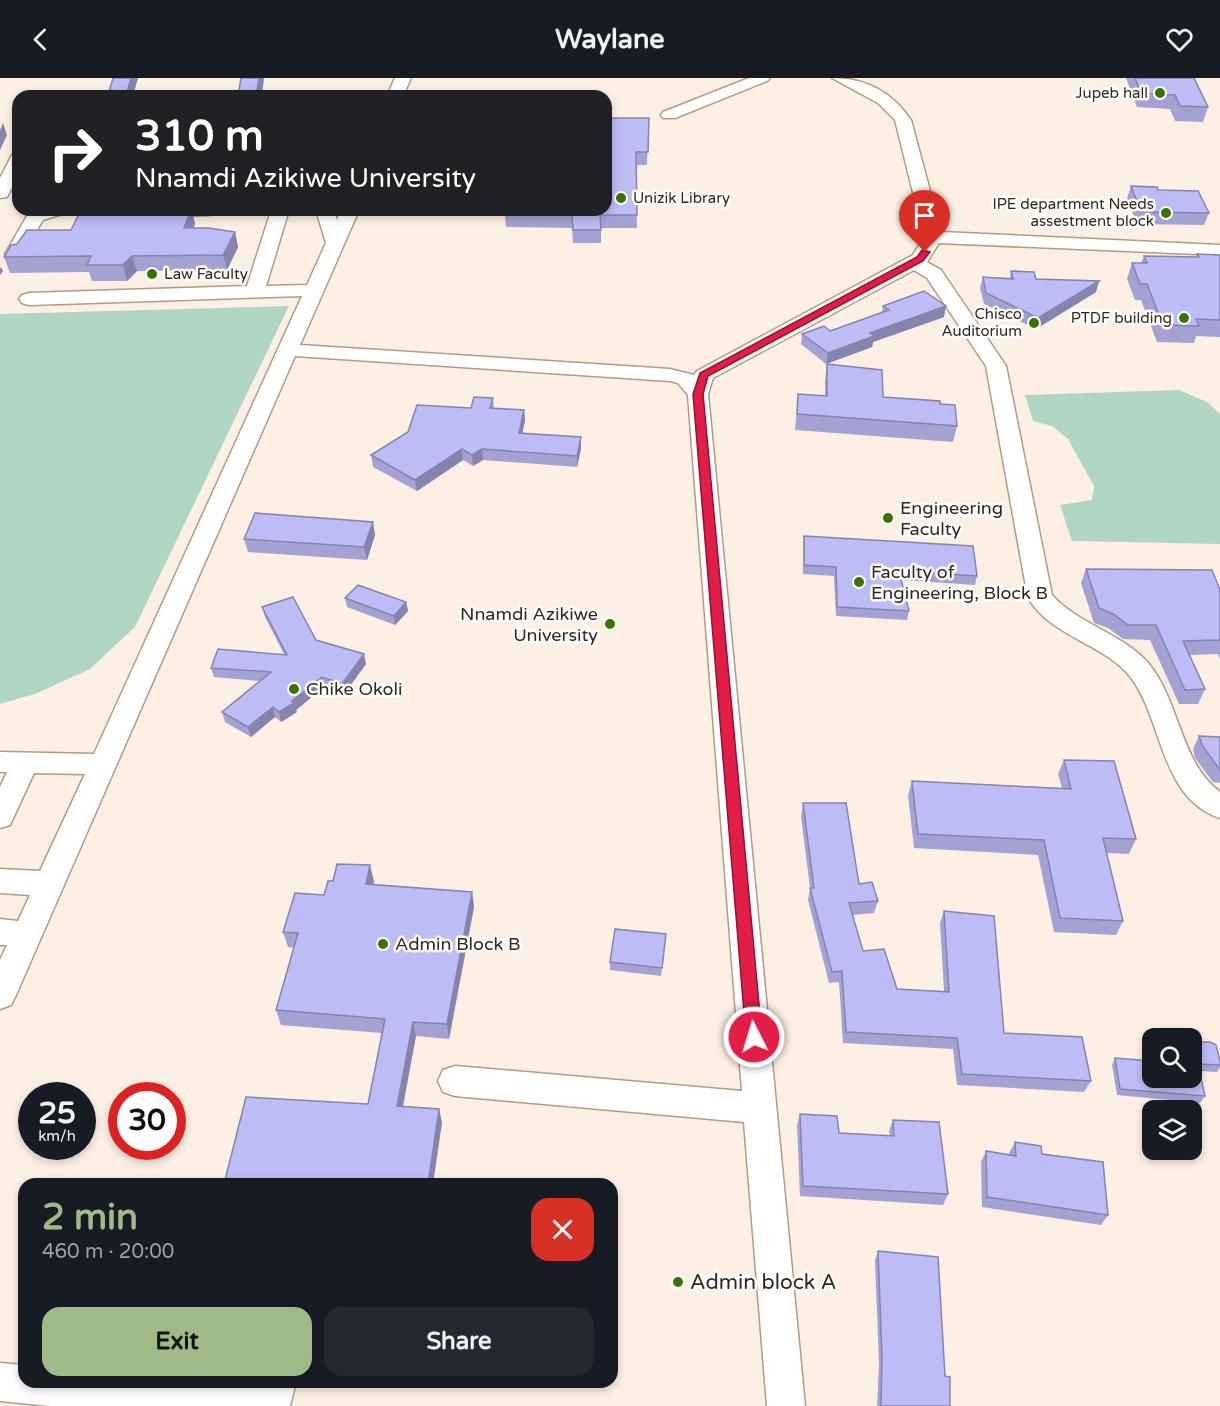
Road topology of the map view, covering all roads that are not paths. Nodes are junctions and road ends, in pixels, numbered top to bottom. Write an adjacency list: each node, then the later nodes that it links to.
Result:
1 (762, 78): 3 (street)
2 (840, 78): 10 (street)
3 (669, 116)
4 (12, 170): 5 (street)
5 (0, 193)
6 (36, 216): 13 (street)
7 (278, 216): 16 (street)
8 (327, 216): 11 (street)
9 (348, 216): 11 (street)
10 (933, 237): 12 (street); 14 (street)
11 (336, 245): 15 (street)
12 (1220, 250)
13 (14, 254)
14 (914, 262): 19 (street); 22 (street)
15 (316, 290): 16 (street); 18 (street)
16 (255, 292): 17 (street)
17 (29, 299)
18 (289, 350): 19 (street); 21 (street)
19 (696, 382): 29 (street)
20 (13, 763): 21 (street); 23 (street)
21 (103, 764): 25 (street)
22 (1220, 807)
23 (0, 817)
24 (0, 881): 25 (street)
25 (50, 884): 26 (street)
26 (14, 933): 27 (street)
27 (0, 995)
28 (455, 1081): 29 (street)
29 (760, 1108): 36 (street)
30 (0, 1382): 31 (street)
31 (18, 1384)
32 (64, 1388): 34 (street)
33 (276, 1388): 35 (street)
34 (254, 1406)
35 (271, 1406)
36 (786, 1406)

